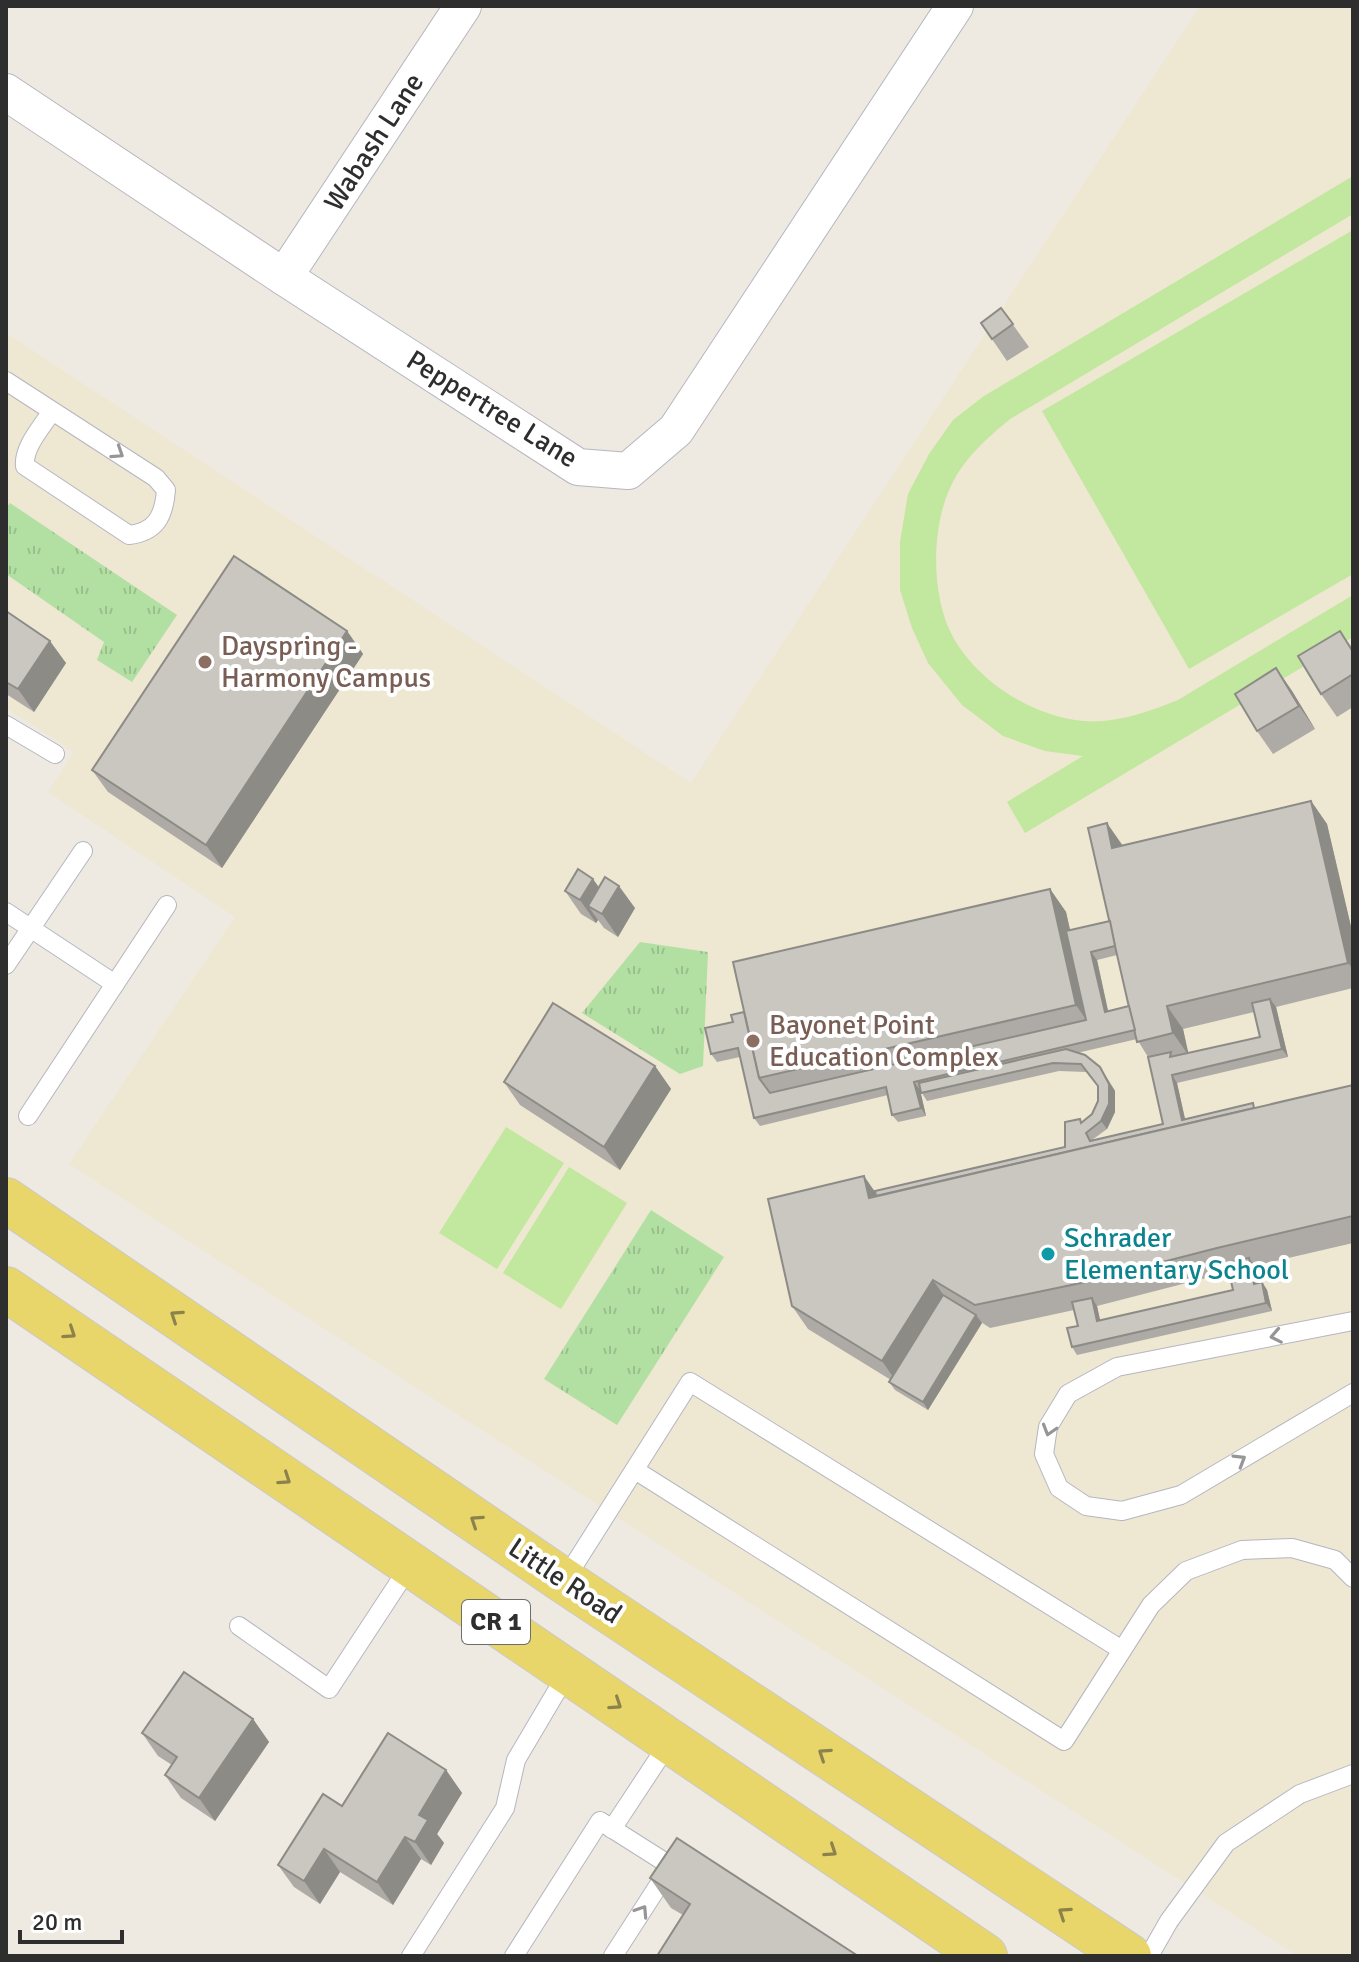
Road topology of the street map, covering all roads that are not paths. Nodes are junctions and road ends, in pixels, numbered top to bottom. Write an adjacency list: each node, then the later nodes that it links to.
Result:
1 (463, 6): 4 (street, Wabash Lane)
2 (955, 6): 4 (street, Peppertree Lane)
3 (6, 92): 4 (street, Peppertree Lane)
4 (284, 277)
5 (6, 381): 6 (lane)
6 (52, 411): 6 (lane, one-way to 6)
7 (9, 734): 8 (lane)
8 (55, 754)
9 (83, 851): 12 (lane)
10 (167, 905): 14 (lane)
11 (6, 912): 12 (lane)
12 (31, 928): 13 (lane); 14 (lane)
13 (6, 965)
14 (115, 984): 15 (lane)
15 (28, 1116)
16 (6, 1200): 23 (main road, Little Road / CR 1, one-way to 16)
17 (6, 1289): 21 (main road, CR 1, one-way to 21)
18 (1353, 1321): 19 (lane, one-way to 19)
19 (1353, 1393)
20 (635, 1470): 23 (lane); 25 (lane); 25 (lane)
21 (411, 1564): 24 (lane); 26 (main road, CR 1)
22 (1353, 1578): 25 (lane)
23 (564, 1581): 34 (main road, Little Road / CR 1, one-way to 23)
24 (239, 1626)
25 (1122, 1650)
26 (568, 1672): 27 (main road, CR 1, one-way to 27); 30 (lane)
27 (670, 1741): 29 (lane); 33 (main road, CR 1, one-way to 33)
28 (1353, 1774): 35 (lane)
29 (612, 1829): 31 (lane); 32 (lane, one-way to 29)
30 (411, 1956)
31 (514, 1956)
32 (613, 1956)
33 (985, 1956)
34 (1129, 1956)
35 (1149, 1956)

